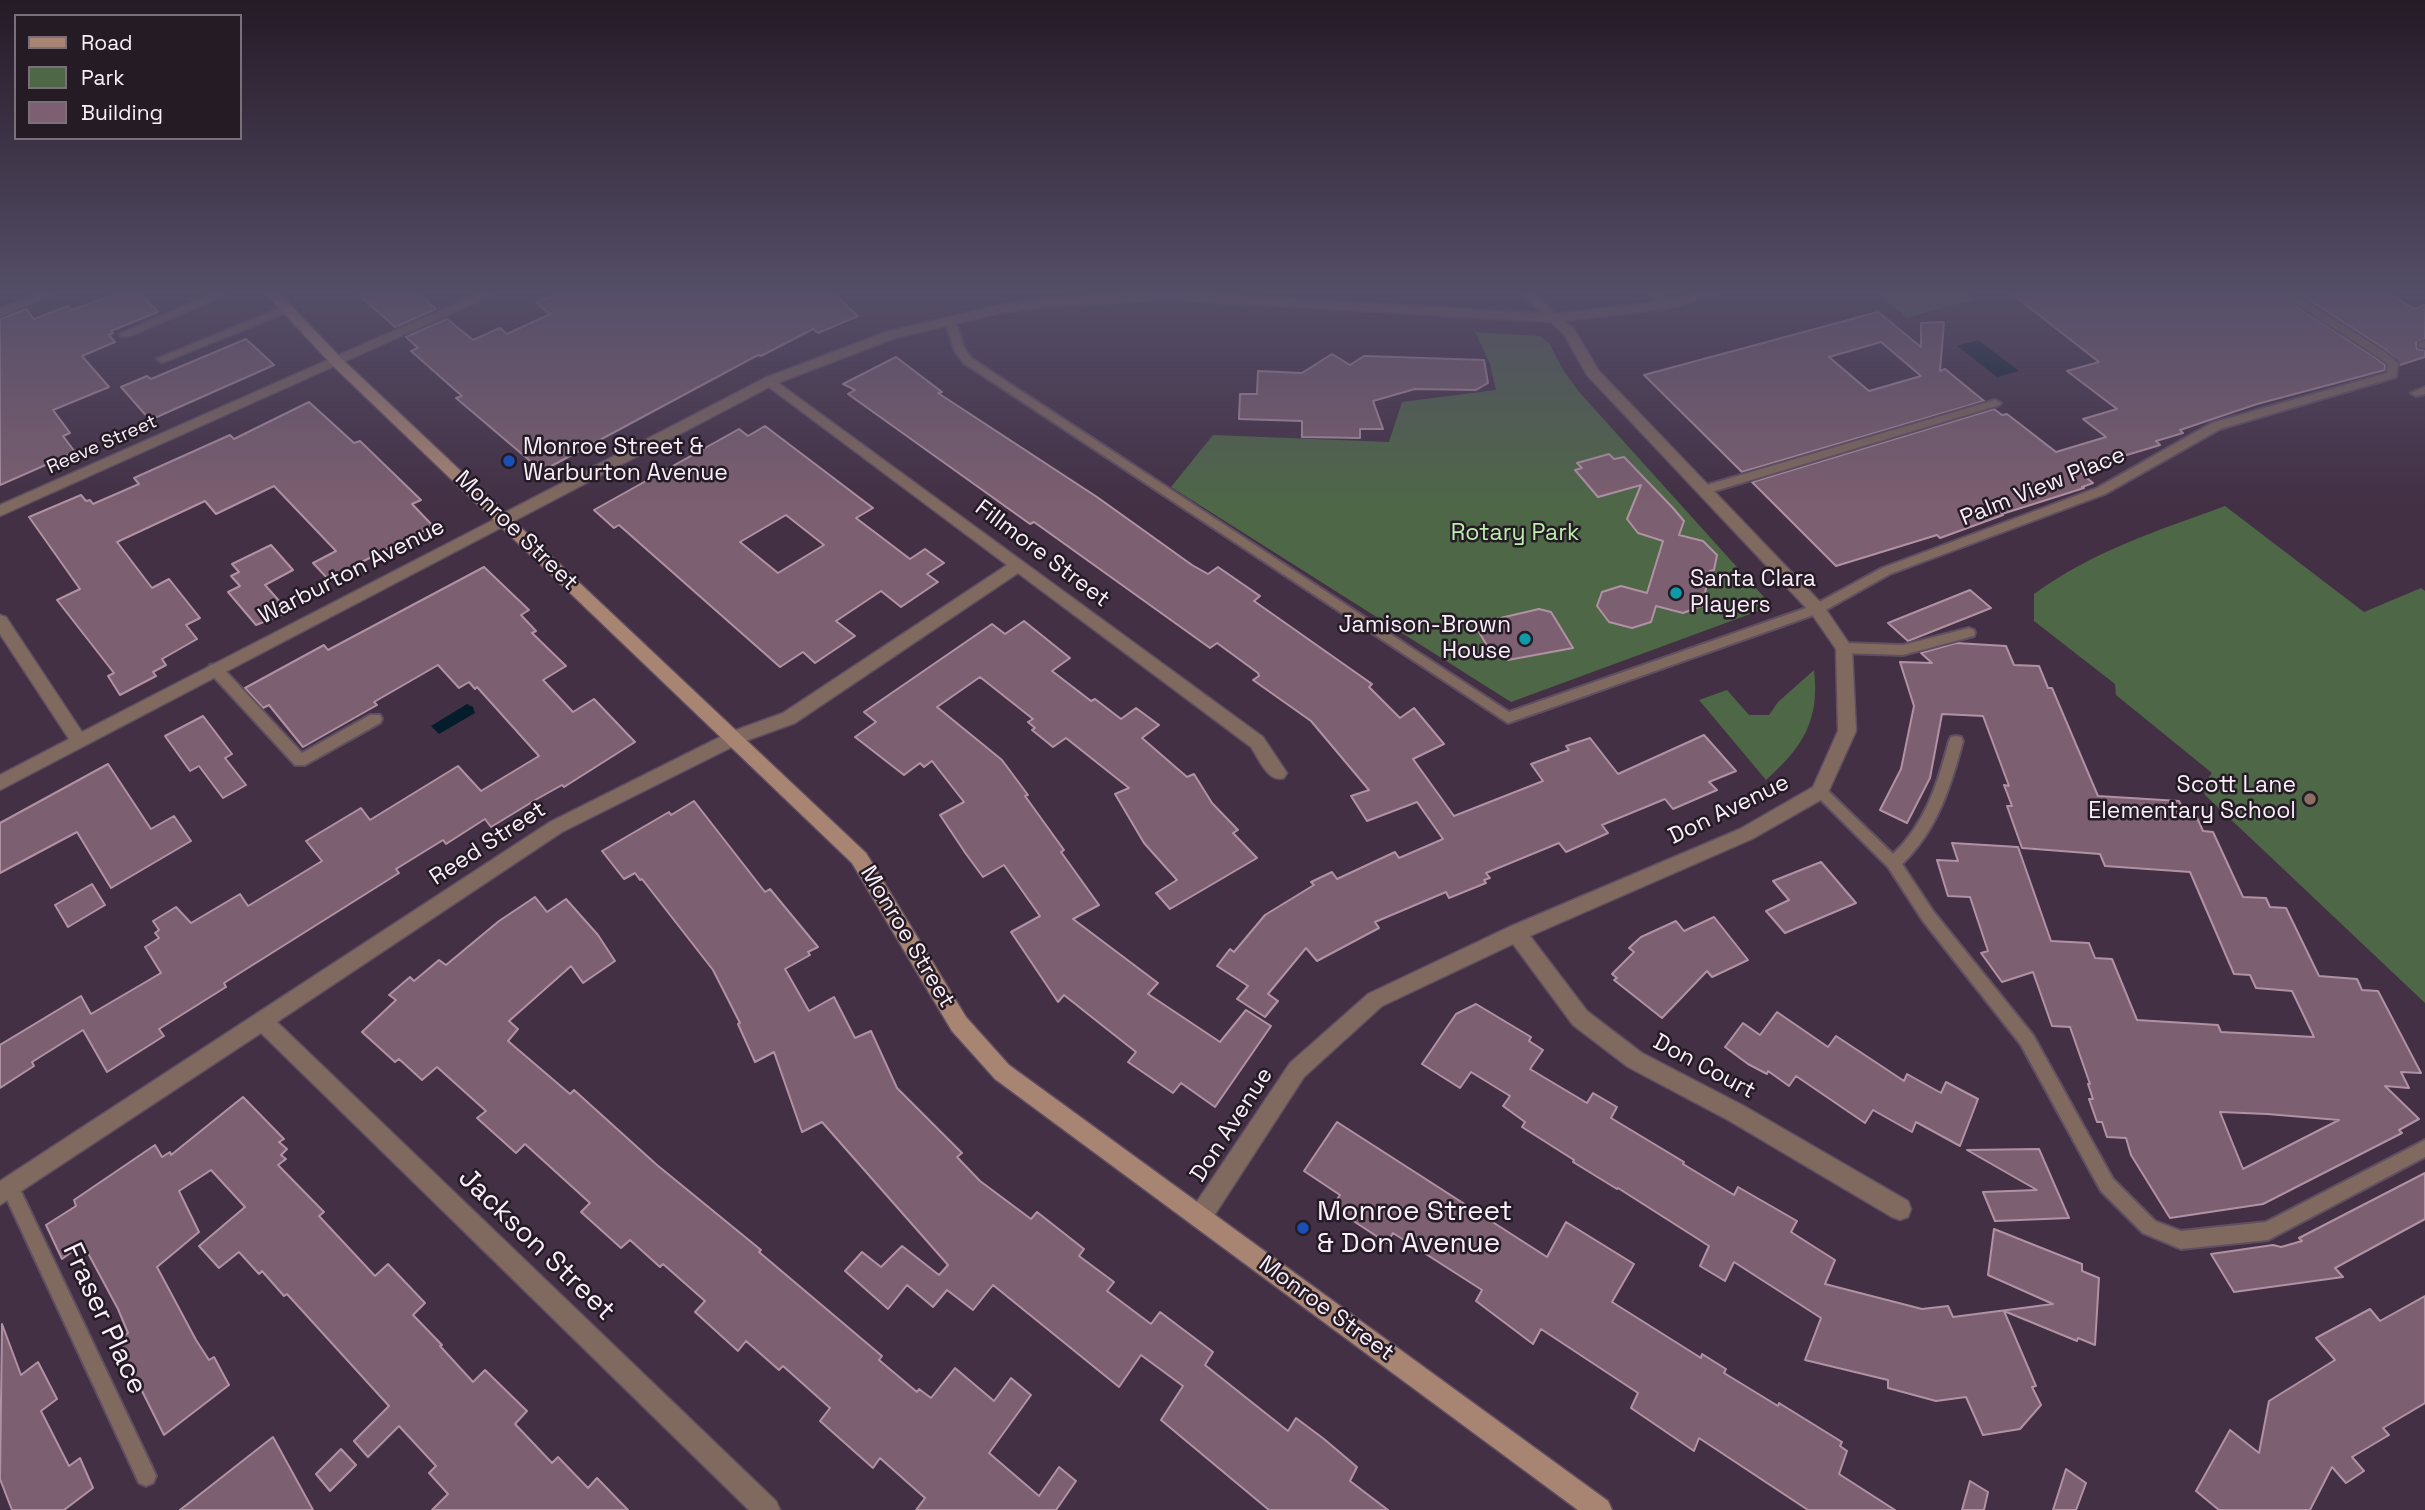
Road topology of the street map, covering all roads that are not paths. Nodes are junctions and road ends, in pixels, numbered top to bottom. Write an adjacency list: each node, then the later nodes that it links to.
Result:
1 (331, 364): 10 (street, Reeve Street)
2 (340, 364): 11 (main road, Monroe Street)
3 (813, 364): 7 (street, Warburton Avenue)
4 (973, 364): 13 (lane)
5 (1587, 364): 9 (street)
6 (2393, 364): 13 (lane, Palm View Place)
7 (770, 381): 11 (street, Warburton Avenue); 12 (street, Fillmore Street)
8 (1995, 403): 9 (lane)
9 (1704, 490): 13 (street)
10 (0, 511)
11 (505, 519): 17 (street, Warburton Avenue); 19 (main road, Monroe Street)
12 (1018, 565): 19 (street, Reed Street); 22 (street, Fillmore Street)
13 (1818, 609): 16 (street)
14 (0, 621): 20 (street)
15 (1969, 633): 16 (lane)
16 (1844, 648): 24 (street, Don Avenue)
17 (215, 669): 18 (lane); 20 (street, Warburton Avenue)
18 (375, 719)
19 (734, 738): 27 (street, Reed Street); 31 (main road, Monroe Street)
20 (79, 741): 23 (street, Warburton Avenue)
21 (1956, 741): 25 (lane)
22 (1278, 773)
23 (0, 783)
24 (1820, 792): 25 (lane); 26 (street, Don Avenue)
25 (1893, 863): 28 (lane)
26 (1516, 933): 30 (street, Don Court); 31 (street, Don Avenue)
27 (263, 1022): 29 (street, Reed Street); 33 (street, Jackson Street)
28 (2425, 1148)
29 (5, 1191): 32 (lane, Fraser Place)
30 (1900, 1209)
31 (1200, 1217): 34 (main road, Monroe Street)
32 (146, 1476)
33 (767, 1510)
34 (1599, 1510)

